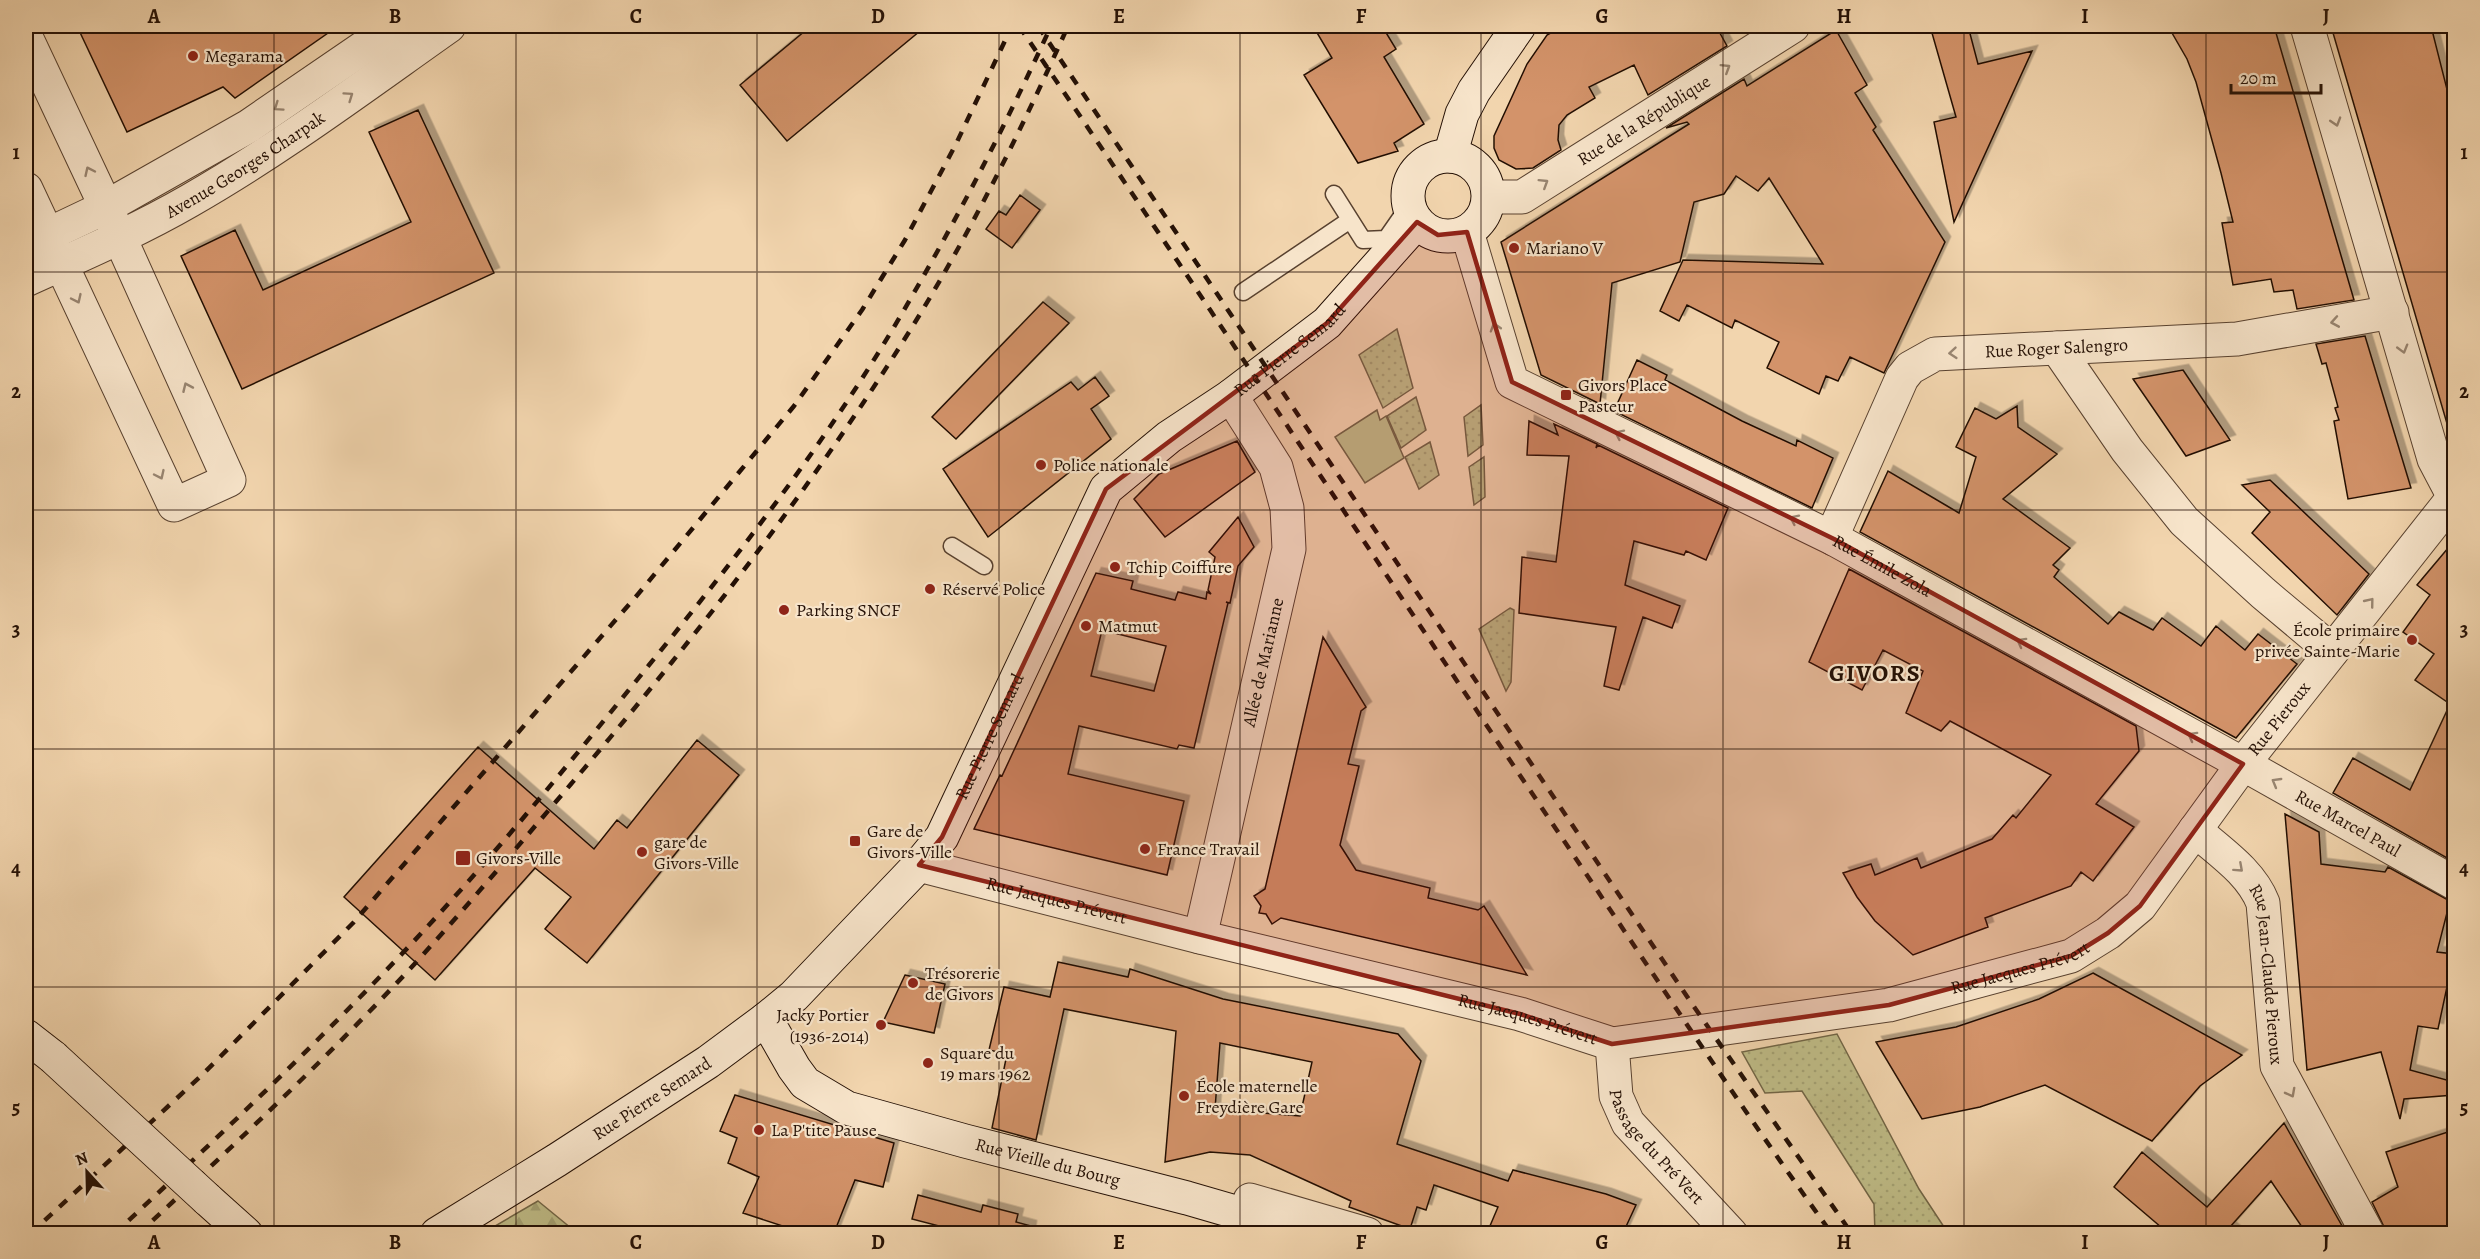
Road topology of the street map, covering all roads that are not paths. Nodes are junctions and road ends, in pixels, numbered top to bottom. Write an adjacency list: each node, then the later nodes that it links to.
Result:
1 (395, 26): 8 (street, Avenue Georges Charpak, one-way to 8)
2 (449, 26): 8 (street, Avenue Georges Charpak, one-way to 2)
3 (1520, 26): 7 (street)
4 (1793, 26): 11 (street, Rue de la République, one-way to 4)
5 (2307, 26): 20 (street, one-way to 20)
6 (26, 37): 12 (street, one-way to 6)
7 (1450, 156): 11 (street); 13 (street)
8 (229, 157): 12 (street, Avenue Georges Charpak); 16 (street, Avenue Georges Charpak)
9 (26, 189): 17 (street)
10 (1334, 194): 14 (lane)
11 (1489, 197): 15 (street)
12 (106, 207): 16 (street); 17 (street, Avenue Georges Charpak)
13 (1413, 214): 14 (lane); 15 (street); 22 (street, Rue Pierre Semard)
14 (1350, 220): 19 (lane)
15 (1467, 232): 24 (street, Rue Émile Zola, one-way to 15)
16 (120, 237): 17 (street, Avenue Georges Charpak); 17 (street, one-way to 16)
17 (44, 248): 18 (street, Avenue Georges Charpak)
18 (26, 280)
19 (1243, 292)
20 (2392, 312): 21 (street, Rue Roger Salengro, one-way to 21); 23 (street, one-way to 23)
21 (2057, 348): 24 (street, Rue Roger Salengro, one-way to 24); 27 (street)
22 (1231, 396): 30 (street, Rue Pierre Semard); 32 (street, Allée de Marianne)
23 (2454, 496): 27 (street, Rue Pieroux, one-way to 23)
24 (1834, 539): 28 (street, Rue Émile Zola, one-way to 24)
25 (952, 546): 26 (lane)
26 (984, 566)
27 (2332, 651): 28 (street, Rue Pieroux)
28 (2243, 764): 29 (street, Rue Pieroux); 31 (street, Rue Marcel Paul, one-way to 28)
29 (2195, 830): 35 (street, Rue Jacques Prévert); 42 (street, Rue Jean-Claude Pieroux, one-way to 42)
30 (919, 865): 32 (street, Rue Jacques Prévert); 33 (street, Rue Pierre Semard)
31 (2454, 883)
32 (1200, 937): 35 (street, Rue Jacques Prévert)
33 (766, 1020): 36 (street, Rue Vieille du Bourg); 38 (street, Rue Pierre Semard)
34 (26, 1036): 37 (street, bridge)
35 (1612, 1044): 41 (street, Passage du Pré Vert)
36 (1187, 1198): 39 (street); 40 (street, Rue Vieille du Bourg)
37 (246, 1233)
38 (437, 1233)
39 (1311, 1233)
40 (1367, 1233)
41 (1731, 1233)
42 (2368, 1233)

